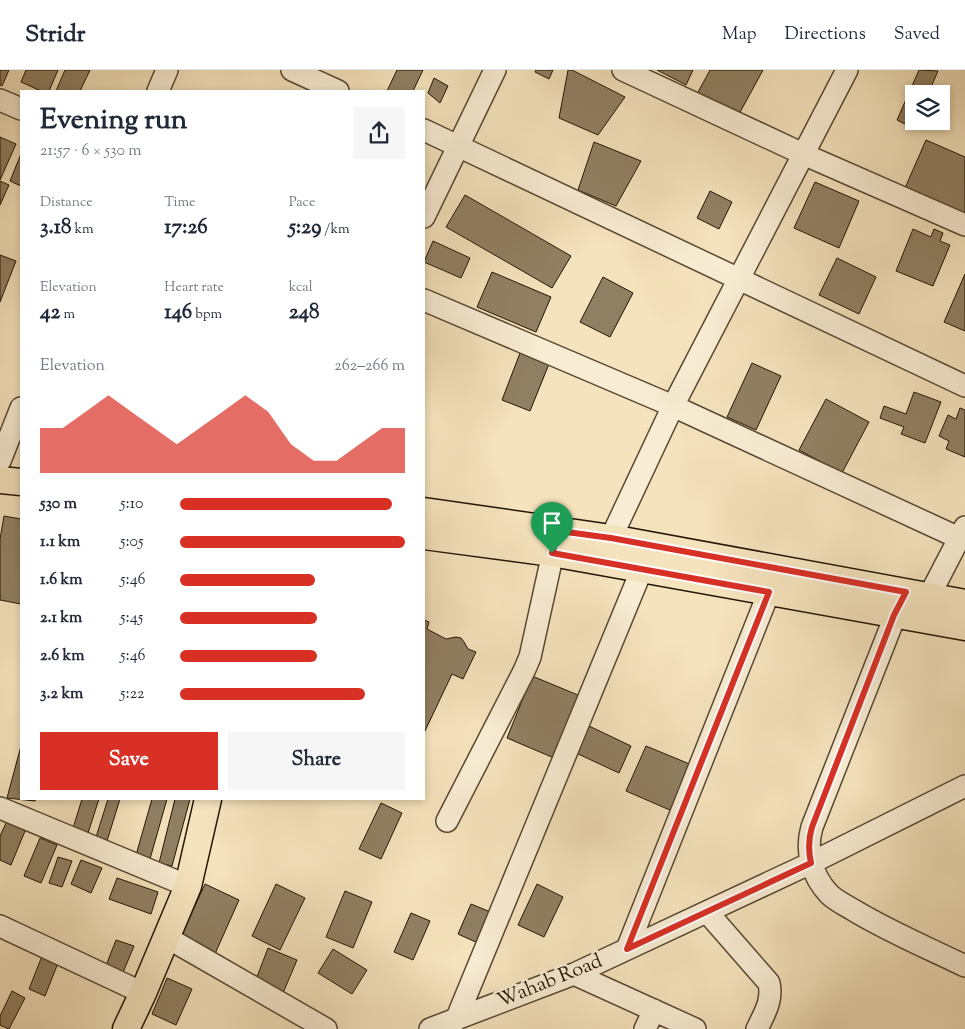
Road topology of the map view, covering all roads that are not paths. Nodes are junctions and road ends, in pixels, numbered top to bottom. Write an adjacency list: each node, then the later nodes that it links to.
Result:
1 (167, 70): 6 (street)
2 (292, 70): 7 (street)
3 (495, 70): 11 (street)
4 (623, 70): 12 (street)
5 (847, 70): 12 (street)
6 (158, 90)
7 (336, 90)
8 (0, 100): 9 (street)
9 (20, 109)
10 (425, 130): 11 (street)
11 (458, 146): 13 (street); 15 (street)
12 (804, 154): 14 (street); 15 (street)
13 (425, 216)
14 (965, 225)
15 (738, 280): 17 (street); 18 (street)
16 (425, 300): 18 (street)
17 (965, 386)
18 (673, 406): 25 (street); 28 (street)
19 (20, 411): 20 (street)
20 (0, 462): 21 (main road)
21 (20, 464)
22 (0, 480): 23 (main road)
23 (20, 482)
24 (425, 512): 27 (main road)
25 (962, 532): 31 (street)
26 (425, 536): 27 (main road)
27 (556, 542): 28 (main road); 38 (street)
28 (608, 550): 29 (main road); 31 (main road)
29 (642, 569): 30 (main road); 49 (street)
30 (769, 592): 33 (main road); 44 (street)
31 (917, 594): 32 (main road); 33 (street)
32 (965, 604)
33 (906, 617): 34 (main road); 39 (street)
34 (965, 627)
35 (965, 786): 39 (street, Wahab Road)
36 (208, 800): 40 (main road)
37 (0, 808): 40 (street)
38 (447, 821)
39 (811, 863): 41 (street, Wahab Road); 45 (street)
40 (188, 886): 43 (main road)
41 (707, 912): 44 (street, Wahab Road); 55 (street)
42 (0, 926): 47 (street)
43 (166, 937): 47 (main road); 51 (street)
44 (627, 949): 46 (street, Wahab Road)
45 (965, 966)
46 (574, 974): 48 (street); 49 (street, Wahab Road)
47 (143, 993): 50 (main road)
48 (654, 1010): 53 (street); 54 (street)
49 (456, 1020): 52 (street, Wahab Road)
50 (126, 1029)
51 (326, 1029)
52 (430, 1029)
53 (645, 1029)
54 (695, 1029)
55 (757, 1029)

